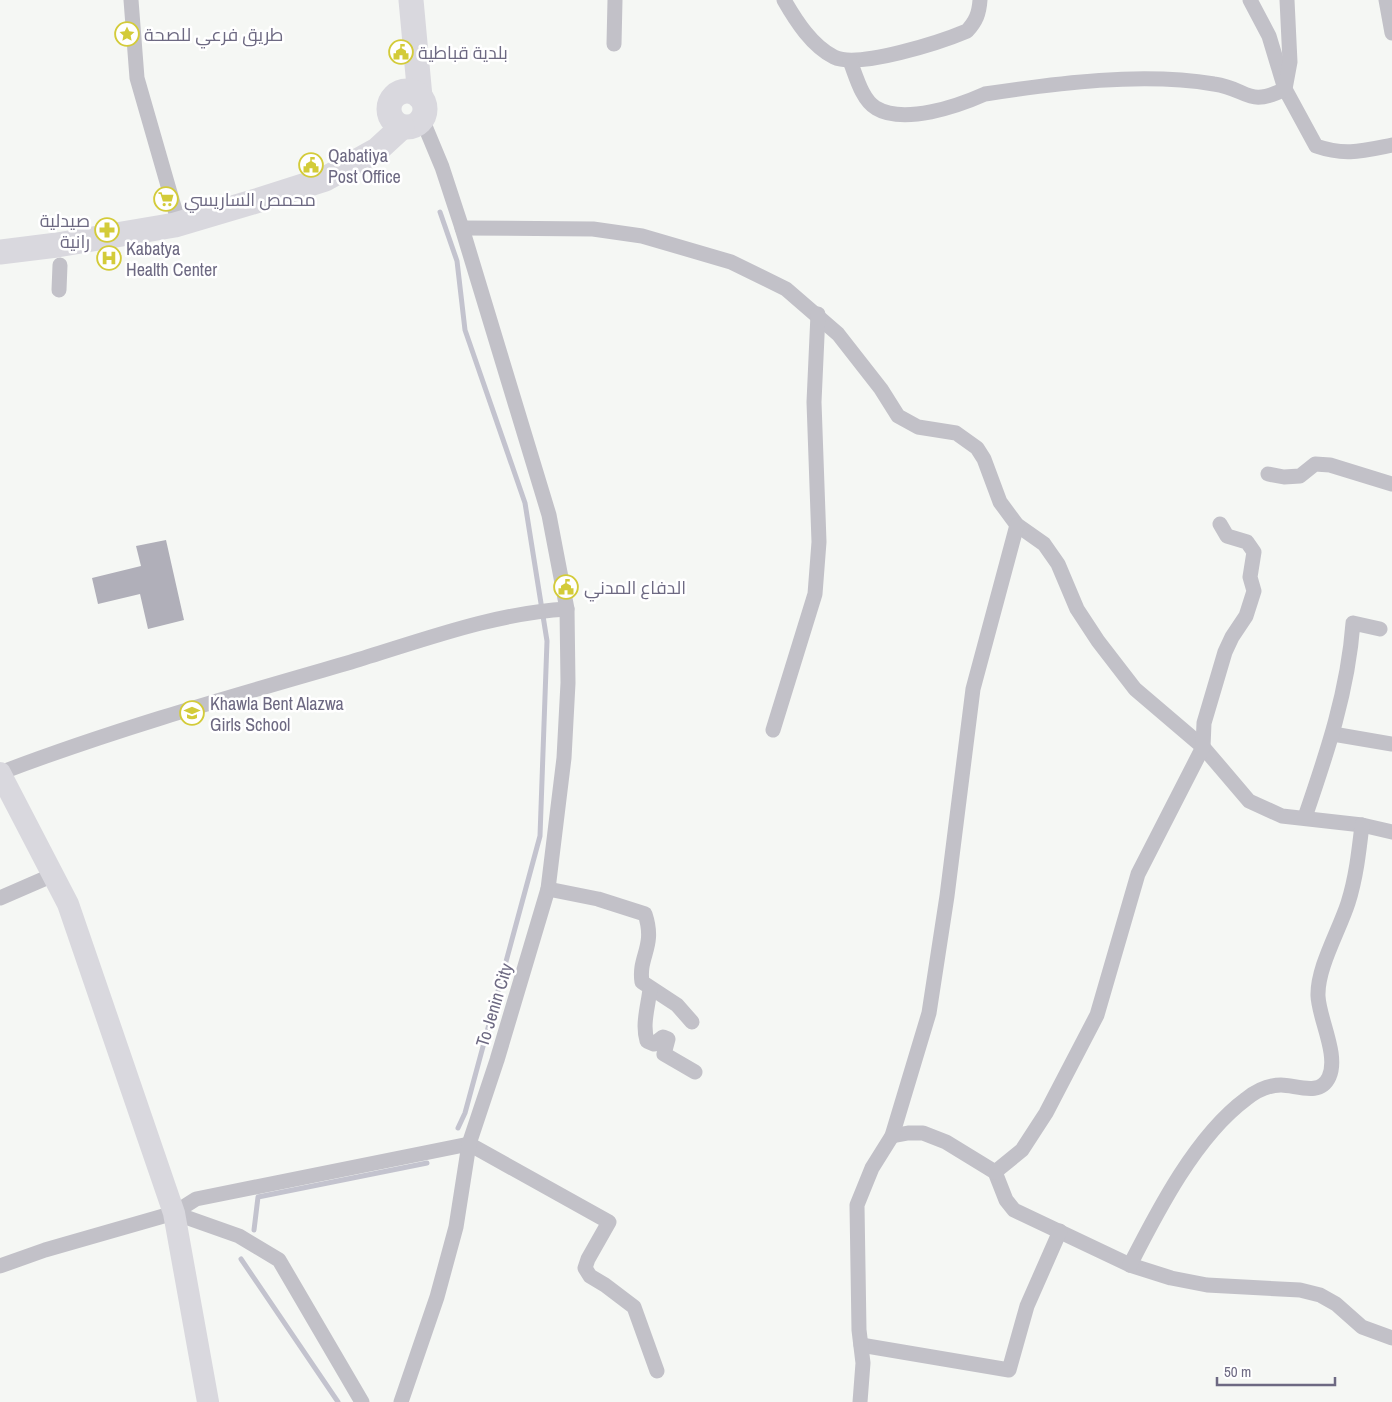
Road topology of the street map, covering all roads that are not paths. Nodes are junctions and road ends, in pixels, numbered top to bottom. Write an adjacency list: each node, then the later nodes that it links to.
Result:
1 (131, 0): 16 (street)
2 (400, 0): 14 (main road)
3 (411, 0): 14 (main road)
4 (615, 0): 11 (street)
5 (784, 0): 12 (street)
6 (980, 0): 12 (street)
7 (1250, 0): 13 (street)
8 (1287, 0): 13 (street)
9 (1386, 0): 10 (street)
10 (1392, 33)
11 (614, 44)
12 (850, 61): 13 (street)
13 (1285, 89): 15 (street)
14 (410, 109): 16 (main road); 17 (street, To Jenin City)
15 (1392, 145)
16 (179, 224): 18 (main road)
17 (462, 228): 21 (street); 26 (street, To Jenin City)
18 (0, 252)
19 (60, 265): 20 (street)
20 (59, 290)
21 (818, 314): 25 (street); 28 (street)
22 (1268, 474): 23 (street)
23 (1392, 484)
24 (1220, 524): 31 (street)
25 (1016, 525): 31 (street); 42 (street)
26 (567, 609): 32 (street); 37 (street, To Jenin City)
27 (1380, 629): 29 (street)
28 (773, 730)
29 (1333, 734): 30 (street); 33 (street)
30 (1392, 744)
31 (1203, 747): 33 (street); 44 (street)
32 (0, 773): 36 (street)
33 (1305, 817): 34 (street)
34 (1362, 825): 35 (street); 47 (street)
35 (1392, 832)
36 (53, 876): 38 (street); 45 (street)
37 (548, 889): 39 (street); 43 (street, To Jenin City)
38 (0, 898)
39 (650, 989): 40 (street); 41 (street)
40 (692, 1022)
41 (696, 1072)
42 (892, 1136): 44 (street); 50 (street)
43 (469, 1144): 45 (street); 51 (street); 54 (street, To Jenin City)
44 (995, 1172): 46 (street)
45 (174, 1213): 48 (street); 52 (street); 53 (street)
46 (1060, 1231): 47 (street); 50 (street)
47 (1130, 1265): 49 (street)
48 (0, 1266)
49 (1392, 1338)
50 (861, 1345): 55 (street)
51 (656, 1371)
52 (208, 1402)
53 (362, 1402)
54 (401, 1402)
55 (860, 1402)

